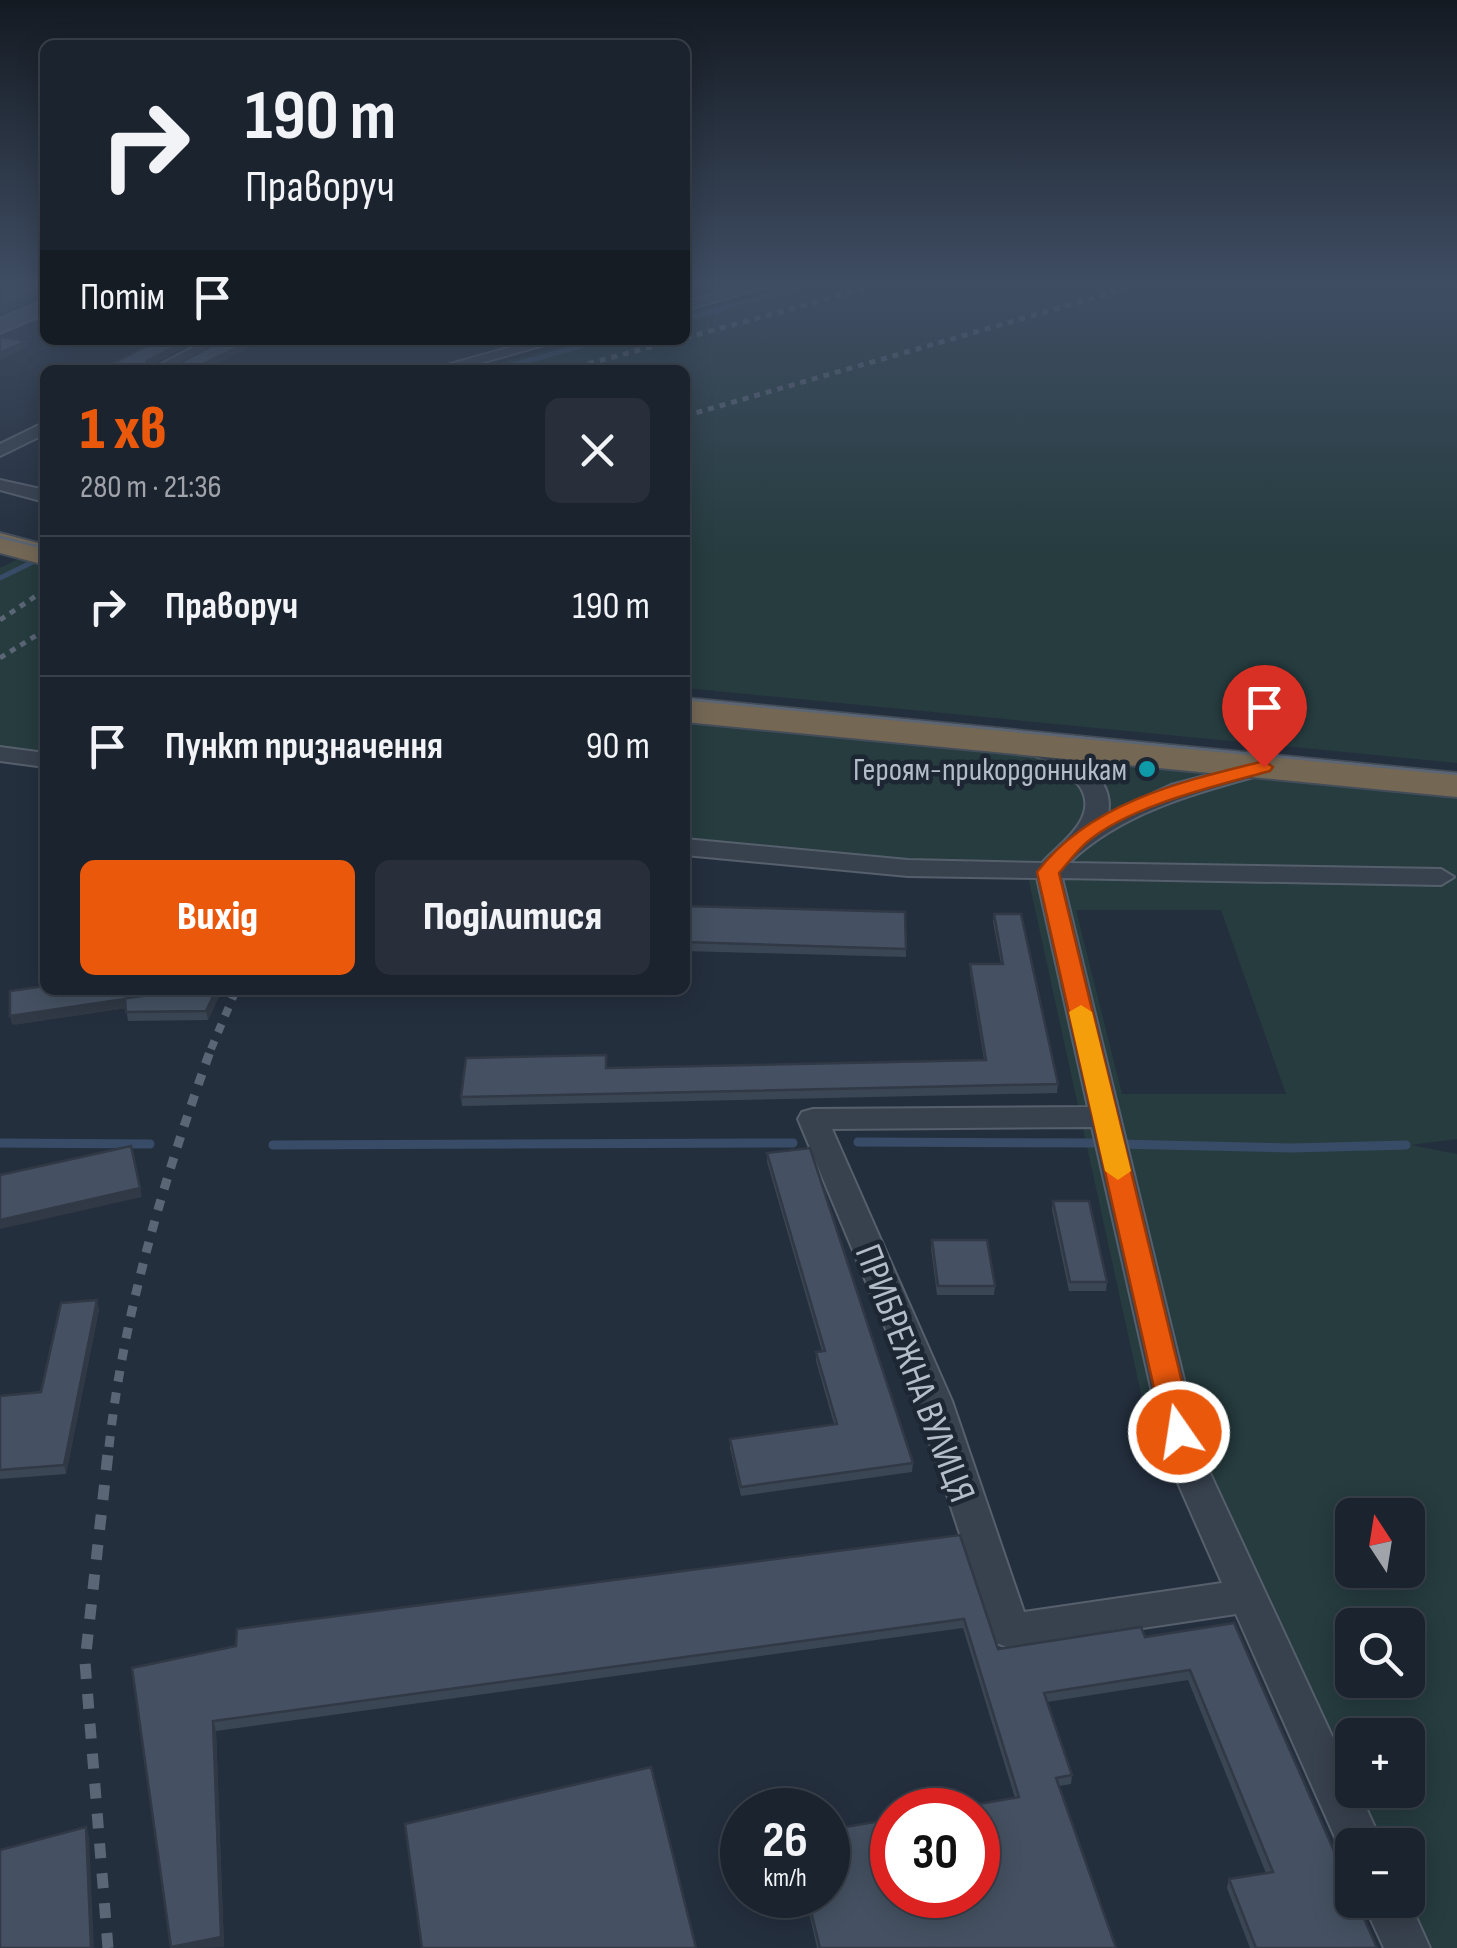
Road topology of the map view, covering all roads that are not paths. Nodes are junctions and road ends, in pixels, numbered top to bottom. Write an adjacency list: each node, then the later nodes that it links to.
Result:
1 (40, 430): 2 (street)
2 (0, 451)
3 (0, 485): 4 (street)
4 (40, 495)
5 (0, 526): 6 (highway)
6 (40, 537)
7 (0, 543): 8 (highway)
8 (40, 554)
9 (690, 693): 14 (highway)
10 (690, 710): 11 (highway)
11 (1025, 744): 15 (highway); 18 (street)
12 (0, 754): 13 (street)
13 (40, 759)
14 (1340, 765): 15 (highway); 16 (highway); 17 (highway)
15 (1264, 767): 18 (street)
16 (1457, 767)
17 (1457, 785)
18 (1080, 837): 20 (street)
19 (690, 847): 20 (street)
20 (1048, 872): 21 (street); 22 (street)
21 (1440, 877)
22 (1106, 1122): 23 (street); 23 (street, ПРИБРЕЖНА ВУЛИЦЯ)
23 (1248, 1596): 24 (street)
24 (1352, 1828)
25 (1394, 1918): 26 (street)
26 (1407, 1948)

